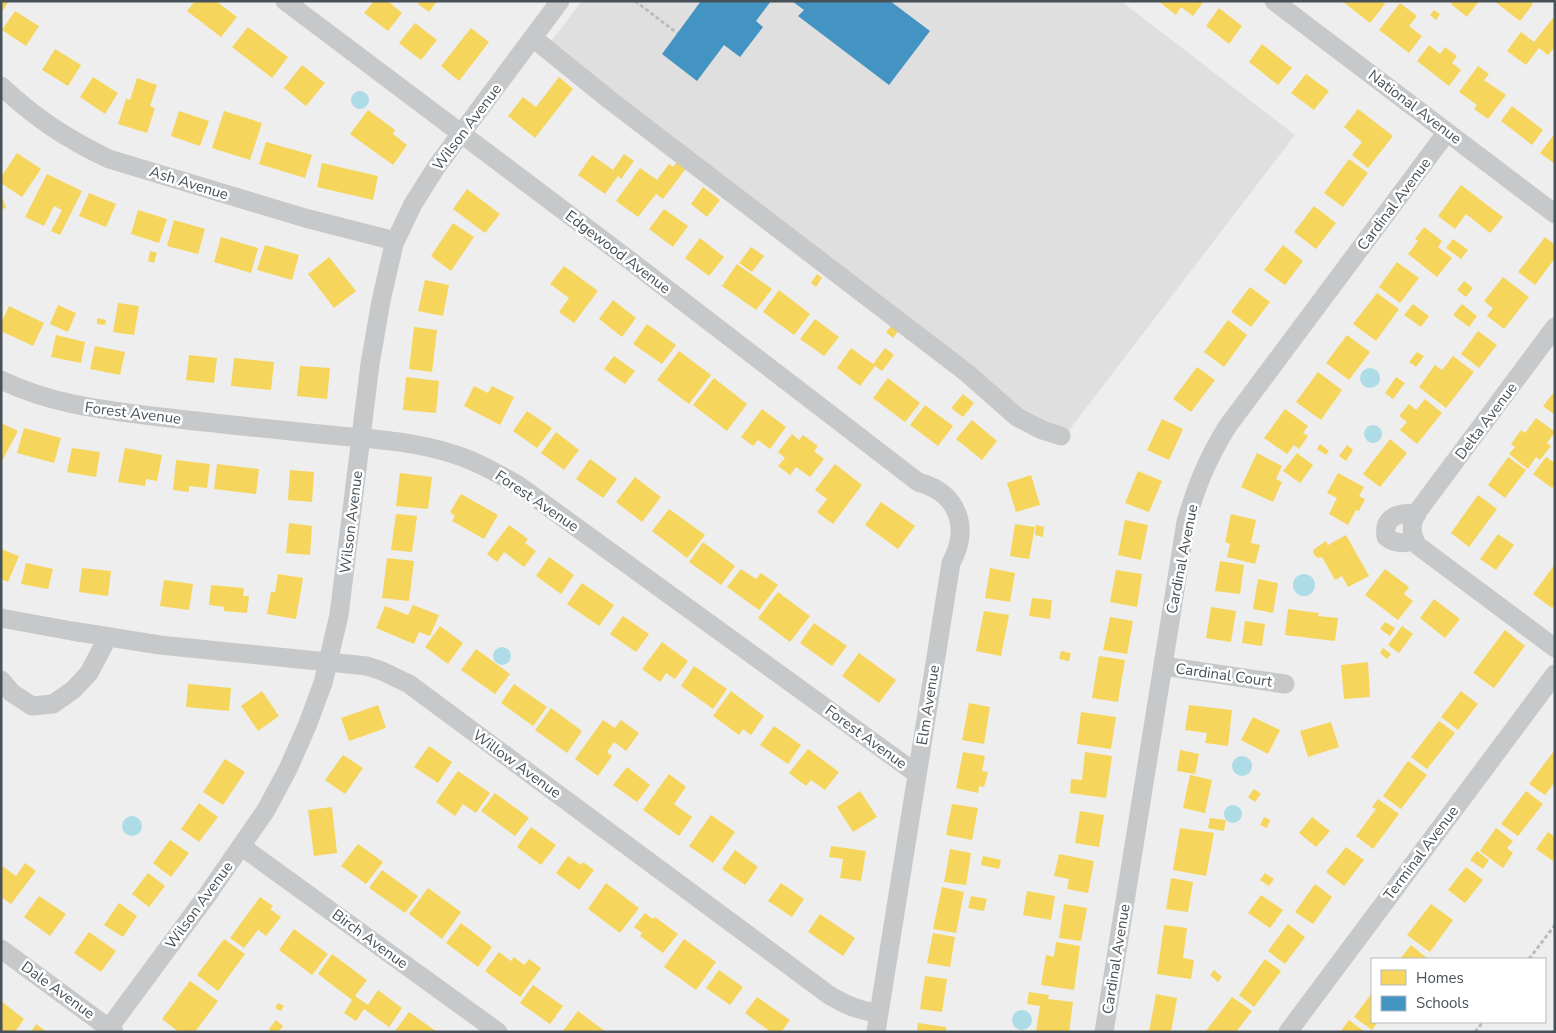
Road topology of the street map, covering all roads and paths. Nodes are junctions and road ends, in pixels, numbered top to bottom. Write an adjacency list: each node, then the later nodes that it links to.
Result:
1 (285, 1): 9 (street, Edgewood Avenue)
2 (560, 1): 6 (street, Wilson Avenue)
3 (634, 1): 5 (path)
4 (1274, 1): 8 (street, National Avenue)
5 (677, 33)
6 (533, 38): 9 (street, Wilson Avenue); 14 (street)
7 (1, 86): 11 (street, Ash Avenue)
8 (1447, 132): 10 (street, National Avenue); 23 (street, Cardinal Avenue)
9 (461, 134): 11 (street, Wilson Avenue); 16 (street, Edgewood Avenue)
10 (1555, 214)
11 (396, 241): 15 (street, Wilson Avenue)
12 (1555, 328): 17 (street, Delta Avenue)
13 (1, 380): 15 (street, Forest Avenue)
14 (1061, 436)
15 (361, 438): 22 (street, Wilson Avenue); 27 (street, Forest Avenue)
16 (950, 501): 27 (street, Elm Avenue)
17 (1416, 514): 18 (street, Delta Avenue); 18 (street)
18 (1415, 540): 21 (street)
19 (1, 618): 20 (street, Willow Avenue)
20 (108, 637): 22 (street, Willow Avenue); 25 (street)
21 (1555, 648)
22 (329, 662): 28 (street, Wilson Avenue); 32 (street, Willow Avenue)
23 (1163, 666): 26 (street, Cardinal Court); 36 (street, Cardinal Avenue)
24 (1555, 674): 37 (street, Terminal Avenue)
25 (1, 680)
26 (1285, 684)
27 (917, 774): 32 (street, Elm Avenue)
28 (242, 846): 33 (street, Wilson Avenue); 34 (street, Birch Avenue)
29 (1555, 925): 31 (path)
30 (1, 949): 33 (street, Dale Avenue)
31 (1530, 958)
32 (879, 1013): 35 (street, Elm Avenue)
33 (110, 1030)
34 (498, 1032)
35 (876, 1032)
36 (1104, 1032)
37 (1288, 1032)

